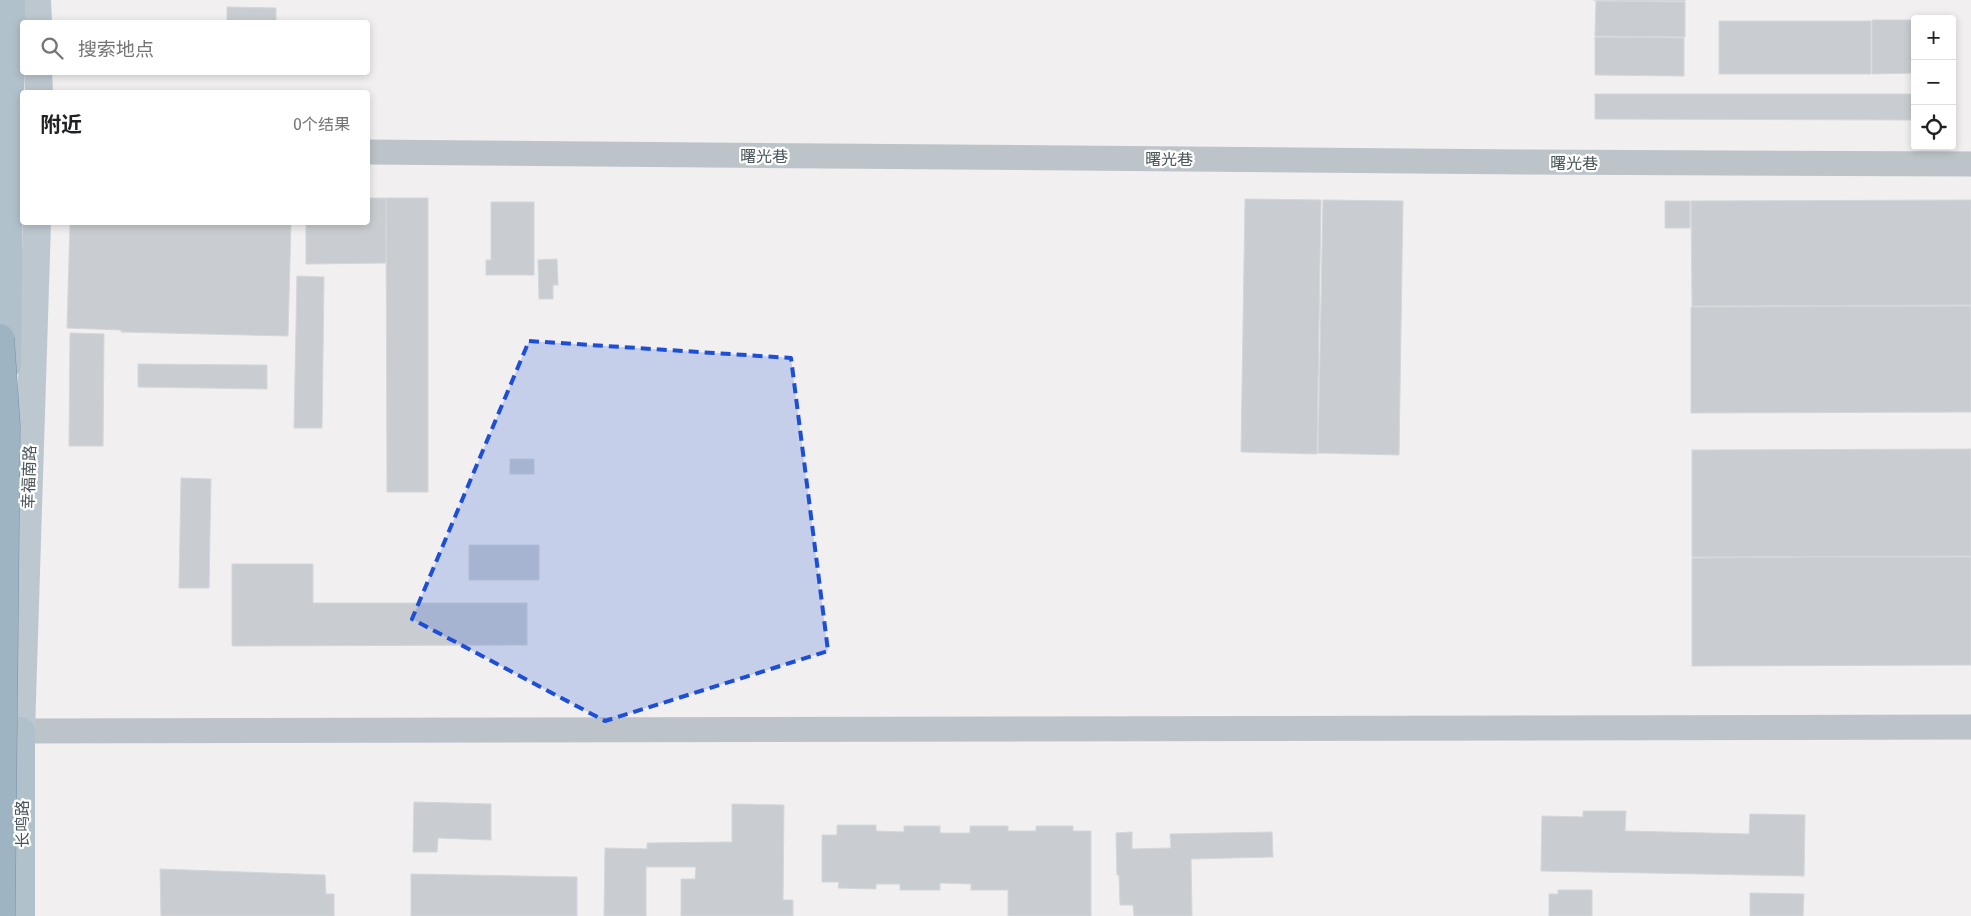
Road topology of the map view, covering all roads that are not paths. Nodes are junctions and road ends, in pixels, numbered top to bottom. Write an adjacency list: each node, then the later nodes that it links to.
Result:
1 (11, 0): 10 (main road, bridge)
2 (37, 0): 3 (main road)
3 (38, 20)
4 (38, 75): 5 (main road)
5 (39, 90)
6 (370, 152): 7 (street, 曙光巷)
7 (1971, 164)
8 (37, 225): 13 (main road, 幸福南路)
9 (0, 338): 10 (highway, bridge)
10 (6, 426): 15 (highway, bridge)
11 (0, 686): 13 (main road)
12 (1971, 727): 13 (street)
13 (10, 731): 14 (main road, 长鸣路)
14 (11, 803): 16 (main road, 长鸣路)
15 (1, 916)
16 (21, 916)

